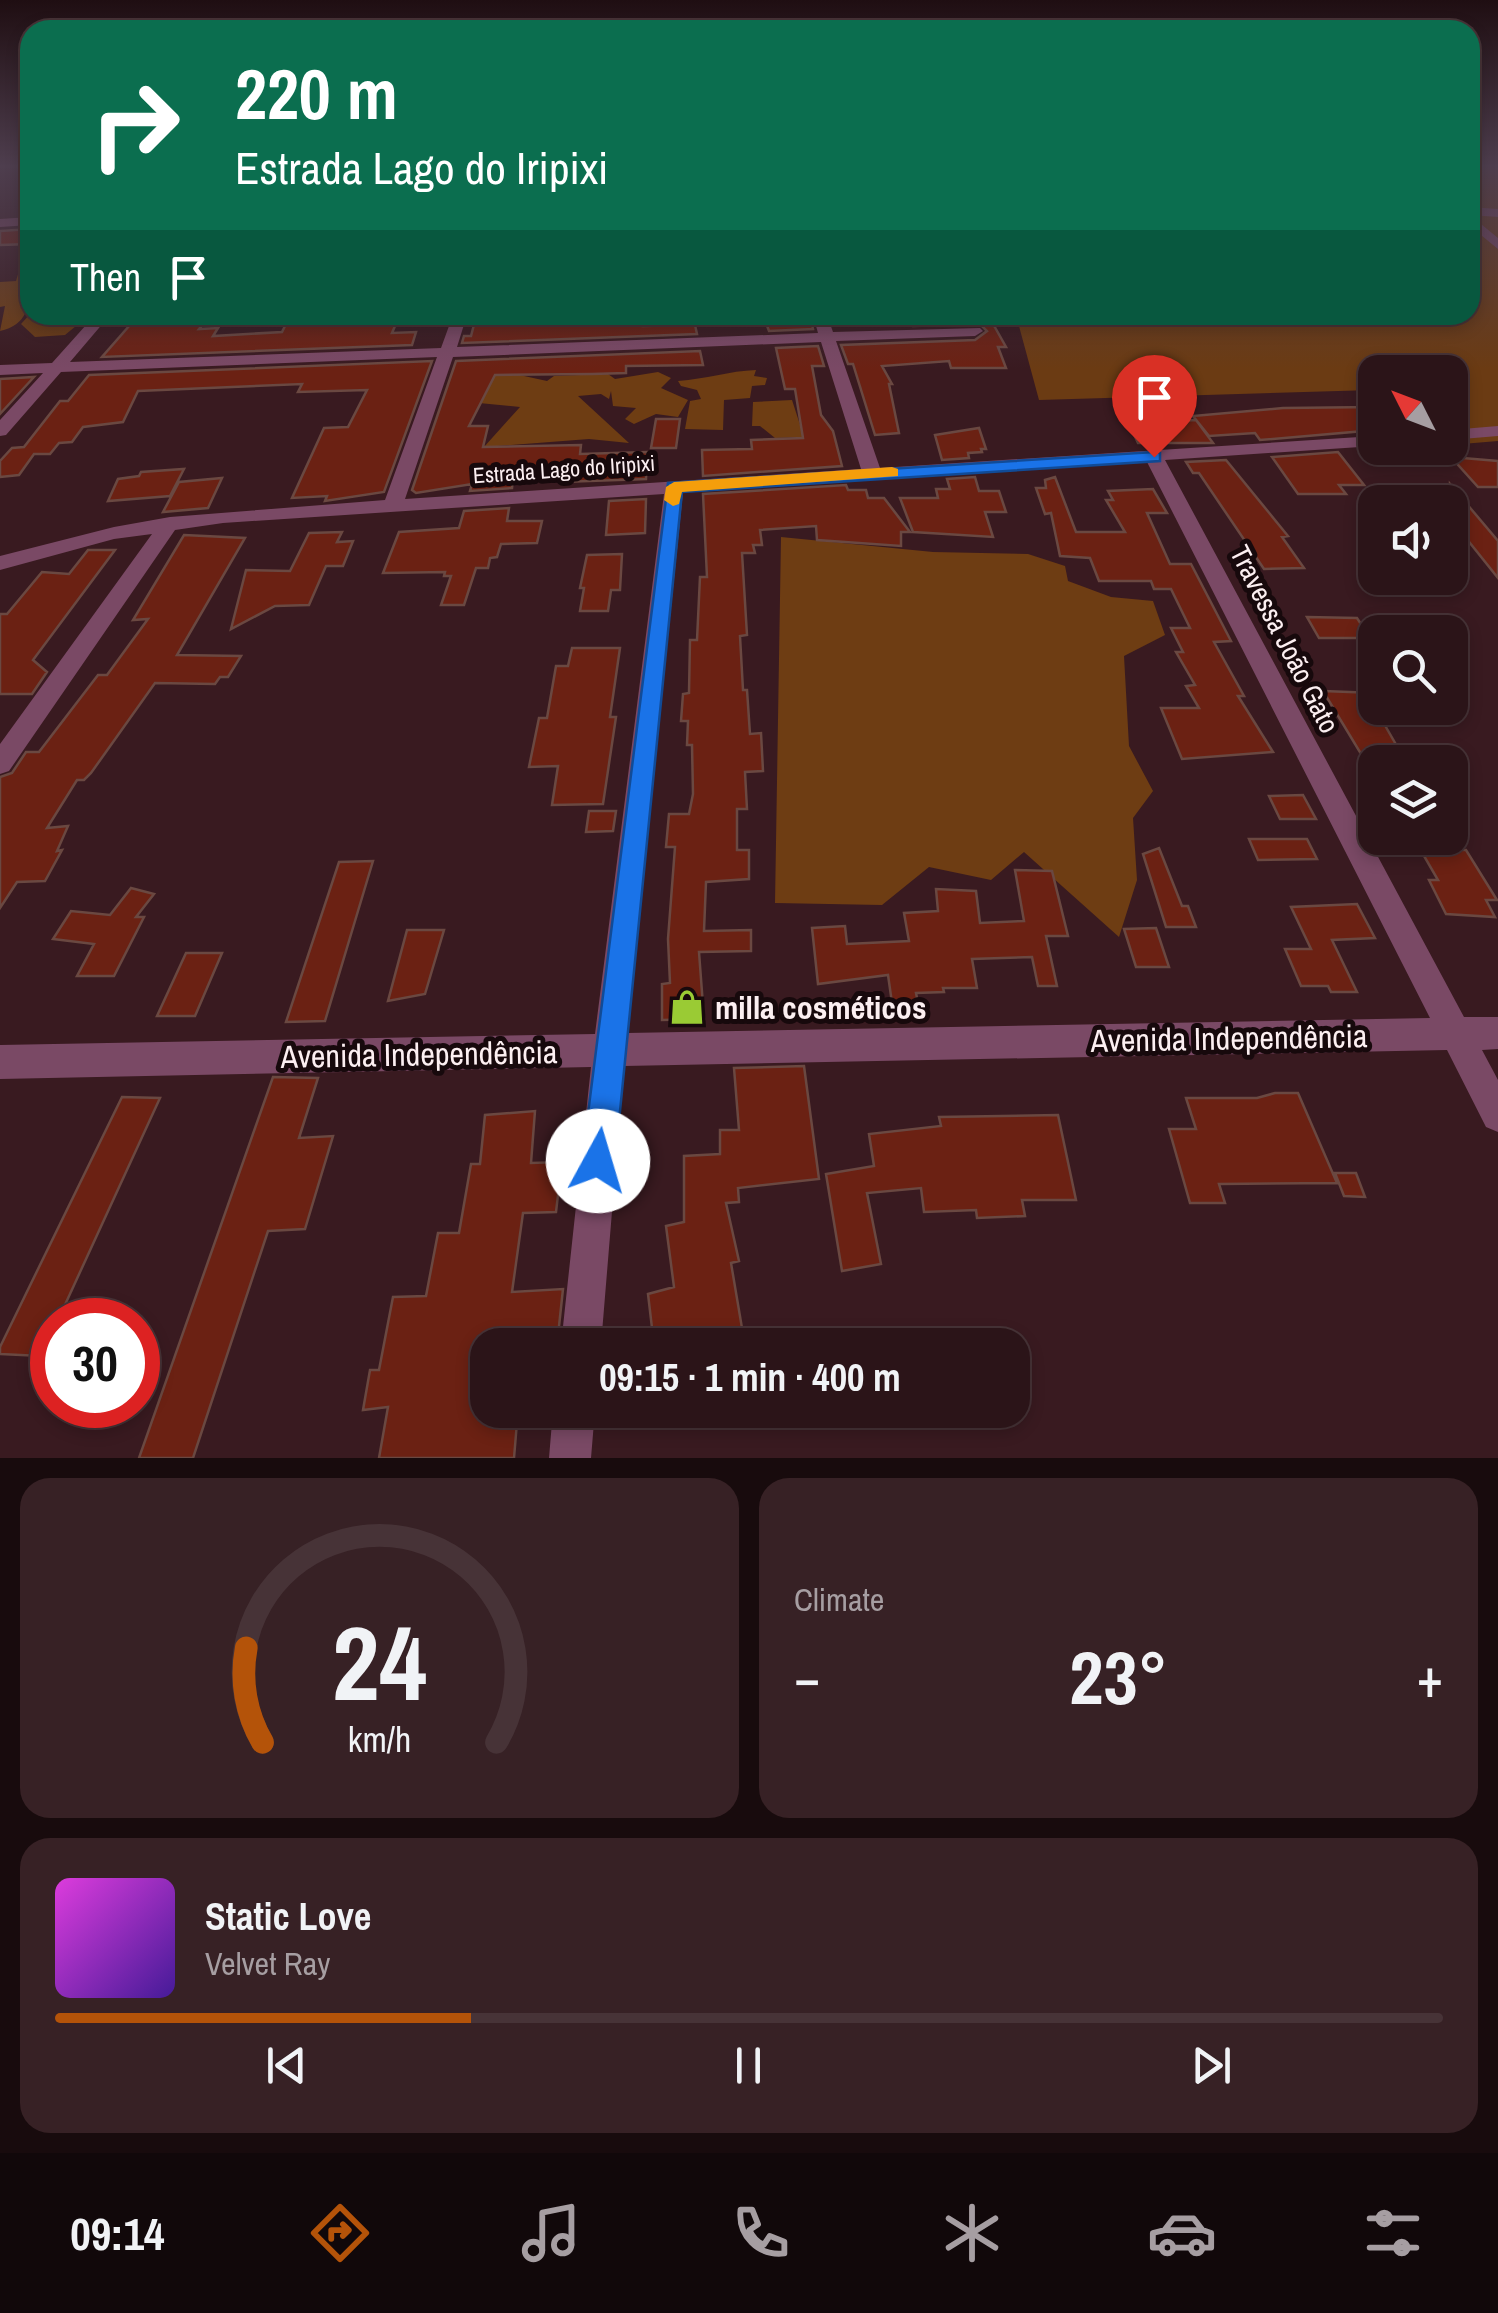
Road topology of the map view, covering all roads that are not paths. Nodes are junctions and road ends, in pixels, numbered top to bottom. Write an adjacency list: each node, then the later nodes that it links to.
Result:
1 (94, 325): 7 (street)
2 (457, 325): 6 (street)
3 (823, 325): 5 (street)
4 (975, 330): 5 (street)
5 (827, 337): 6 (street); 14 (street)
6 (448, 351): 7 (street); 16 (street)
7 (58, 366): 8 (street); 9 (street)
8 (0, 370)
9 (0, 430)
10 (1498, 432): 11 (street)
11 (1468, 434)
12 (1358, 441): 13 (street, Estrada Lago do Iripixi)
13 (1154, 457): 14 (street, Estrada Lago do Iripixi); 21 (street, Travessa João Gato)
14 (872, 473): 15 (street, Estrada Lago do Iripixi)
15 (674, 487): 16 (street, Estrada Lago do Iripixi); 22 (street)
16 (393, 506): 17 (street, Estrada Lago do Iripixi)
17 (170, 523): 18 (street, Estrada Lago do Iripixi); 19 (street)
18 (0, 563)
19 (0, 764)
20 (1498, 1033): 21 (street, Avenida Independência)
21 (1452, 1034): 22 (street, Avenida Independência); 24 (street, Travessa João Gato)
22 (609, 1050): 23 (street, Avenida Independência); 25 (street)
23 (0, 1062)
24 (1498, 1115)
25 (583, 1328)
26 (572, 1428): 27 (street)
27 (570, 1458)

